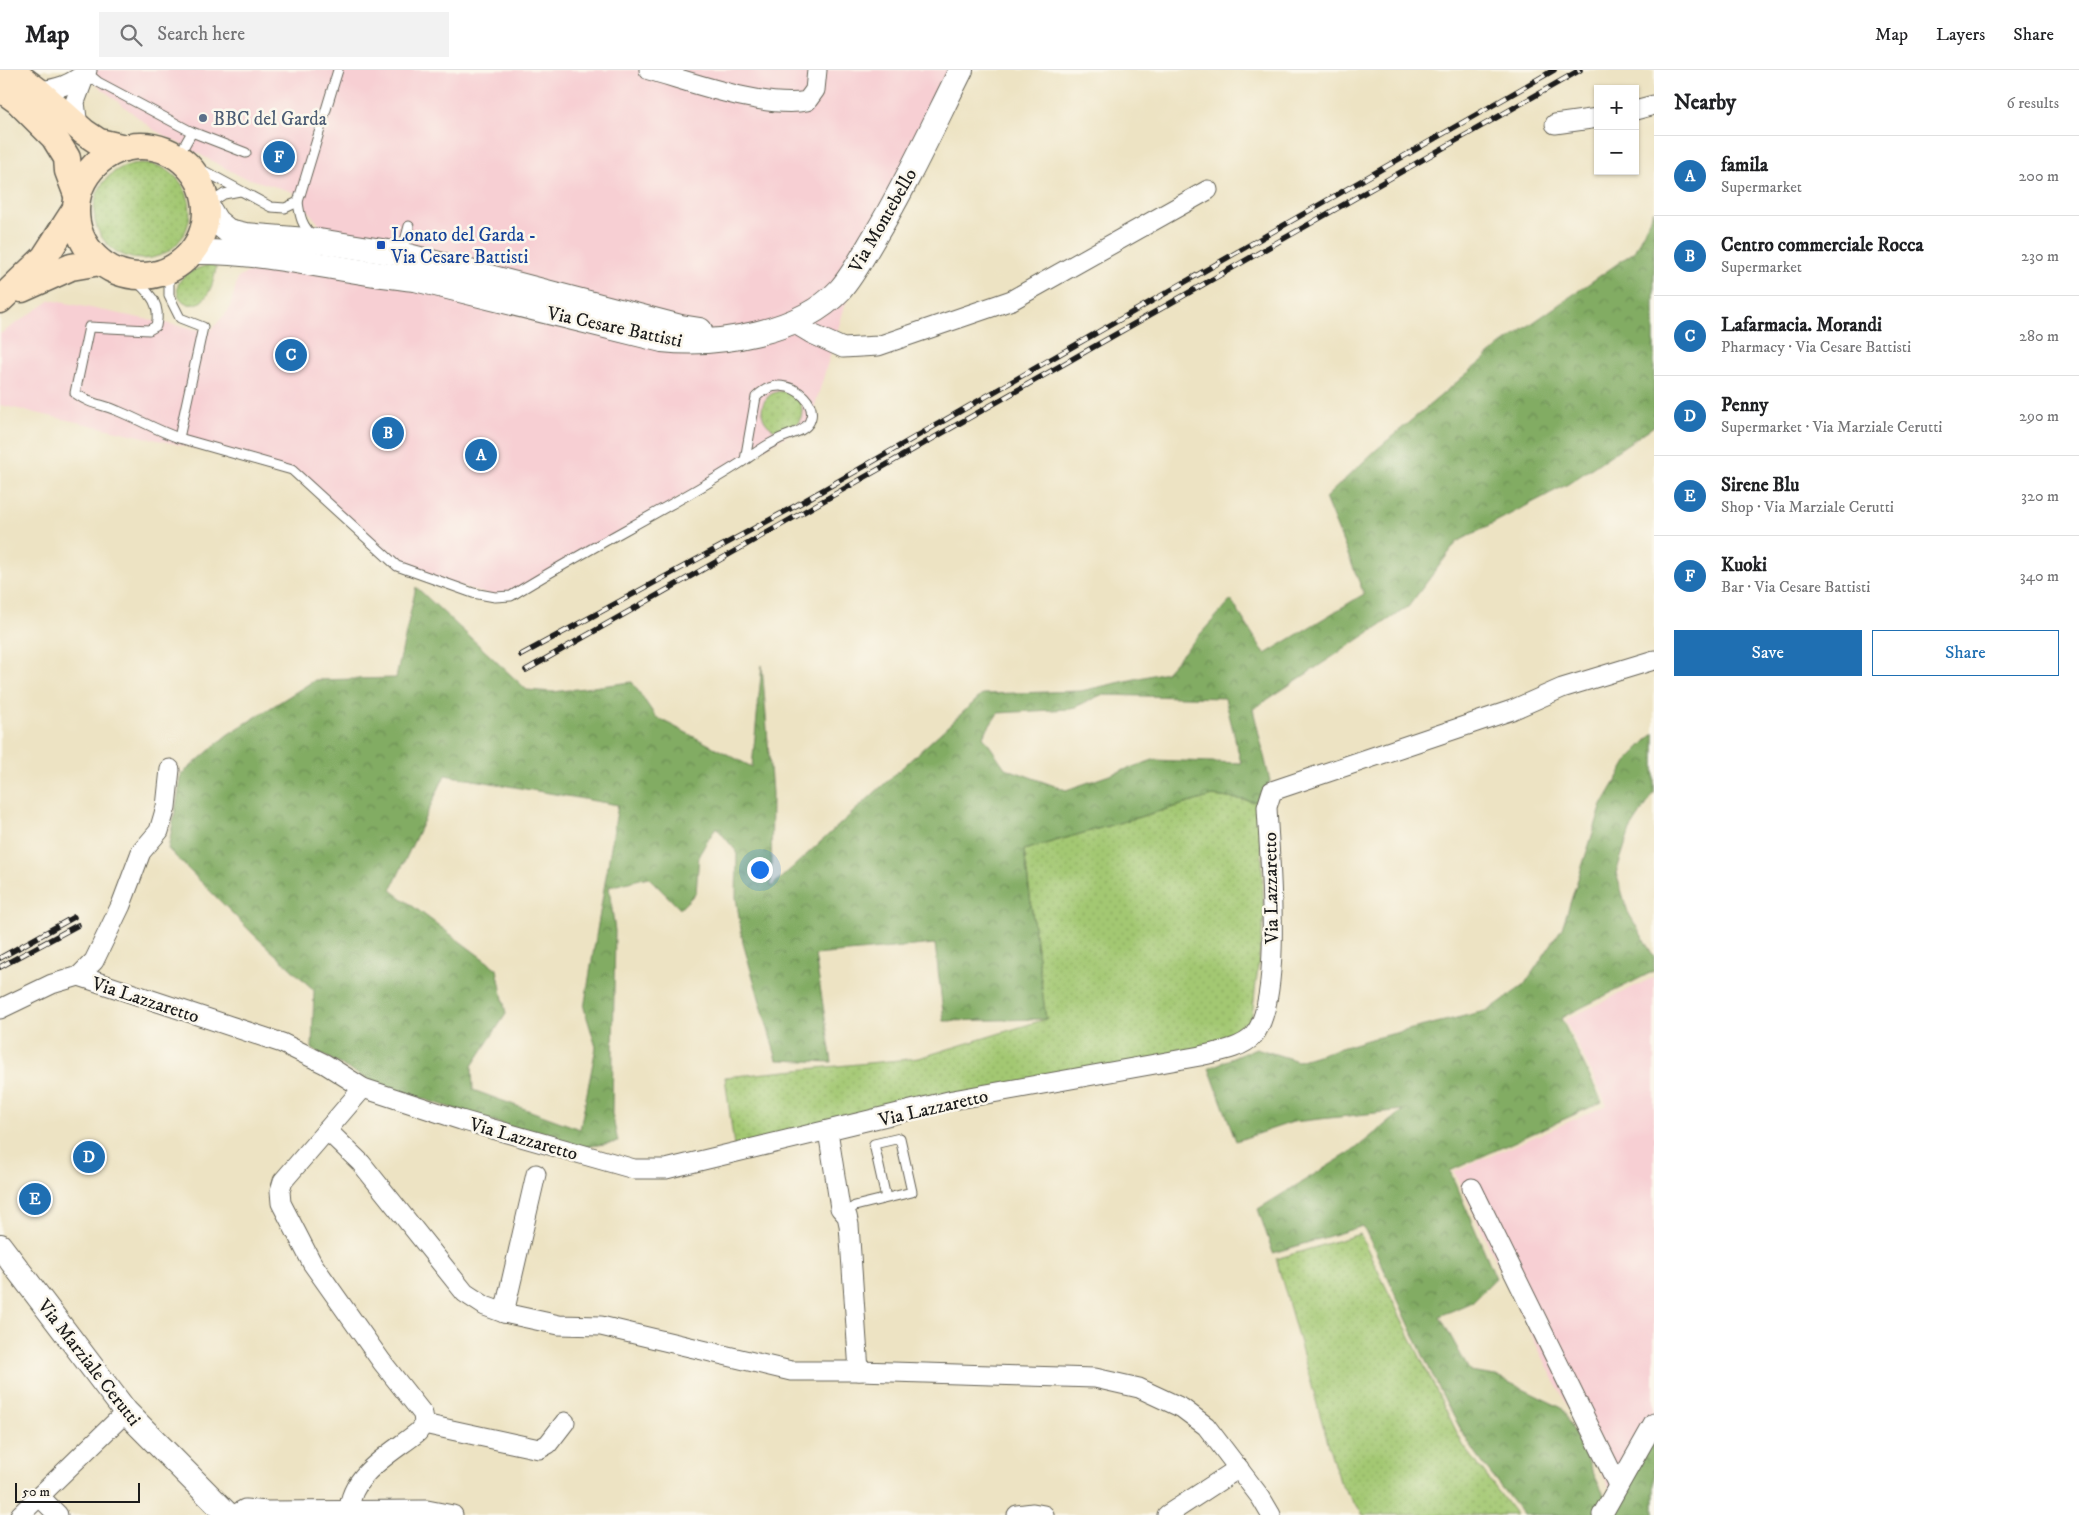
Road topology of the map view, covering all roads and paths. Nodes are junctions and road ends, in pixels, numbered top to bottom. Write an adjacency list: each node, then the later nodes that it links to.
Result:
1 (10, 70): 8 (main road)
2 (338, 70): 20 (lane)
3 (649, 70): 4 (street)
4 (817, 70)
5 (961, 70): 31 (street, Via Montebello)
6 (85, 71): 8 (street); 13 (street); 14 (lane)
7 (0, 88): 21 (main road)
8 (38, 91): 13 (main road)
9 (1654, 105): 10 (street)
10 (1639, 109)
11 (1594, 119): 12 (street)
12 (1555, 124)
13 (78, 127): 15 (main road)
14 (192, 132): 16 (lane); 17 (lane)
15 (124, 148): 17 (main road); 21 (main road)
16 (246, 153)
17 (184, 160): 19 (lane); 22 (main road)
18 (1208, 190): 31 (street)
19 (240, 191): 20 (lane); 22 (lane)
20 (298, 202): 25 (lane)
21 (76, 203): 27 (main road); 30 (main road)
22 (207, 206): 24 (main road); 25 (street, Via Cesare Battisti)
23 (409, 226): 26 (lane)
24 (192, 252): 25 (street, Via Cesare Battisti); 28 (main road)
25 (318, 252): 26 (street, Via Cesare Battisti); 32 (street, Via Cesare Battisti)
26 (395, 260): 32 (street, Via Cesare Battisti)
27 (100, 262): 29 (main road); 30 (main road)
28 (170, 270): 29 (main road); 33 (lane)
29 (131, 276): 33 (lane)
30 (0, 299)
31 (792, 322): 32 (street, Via Montebello)
32 (764, 330)
33 (179, 438): 34 (lane)
34 (745, 460): 34 (lane)
35 (1654, 660): 41 (street, Via Lazzaretto)
36 (170, 769): 37 (street)
37 (79, 976): 38 (street, Via Lazzaretto); 39 (street, Via Lazzaretto)
38 (0, 1009)
39 (363, 1088): 40 (street); 41 (street, Via Lazzaretto)
40 (327, 1130): 47 (street); 52 (street)
41 (828, 1132): 45 (street)
42 (536, 1174): 47 (street)
43 (1472, 1188): 54 (street)
44 (886, 1198): 44 (lane); 45 (lane)
45 (847, 1216): 48 (street)
46 (0, 1246): 49 (street, Via Marziale Cerutti)
47 (504, 1313): 48 (street)
48 (859, 1370): 53 (street)
49 (126, 1412): 55 (street); 59 (street, Via Marziale Cerutti)
50 (565, 1422): 52 (street)
51 (1654, 1423): 54 (street)
52 (424, 1424): 56 (street)
53 (1239, 1468): 64 (street); 65 (street)
54 (1618, 1485): 66 (street)
55 (39, 1496): 57 (street); 58 (street)
56 (350, 1511): 60 (street); 61 (street)
57 (20, 1515)
58 (58, 1515)
59 (228, 1515)
60 (234, 1515)
61 (453, 1515)
62 (1017, 1515): 63 (street)
63 (1044, 1515)
64 (1167, 1515)
65 (1271, 1515)
66 (1602, 1515)

